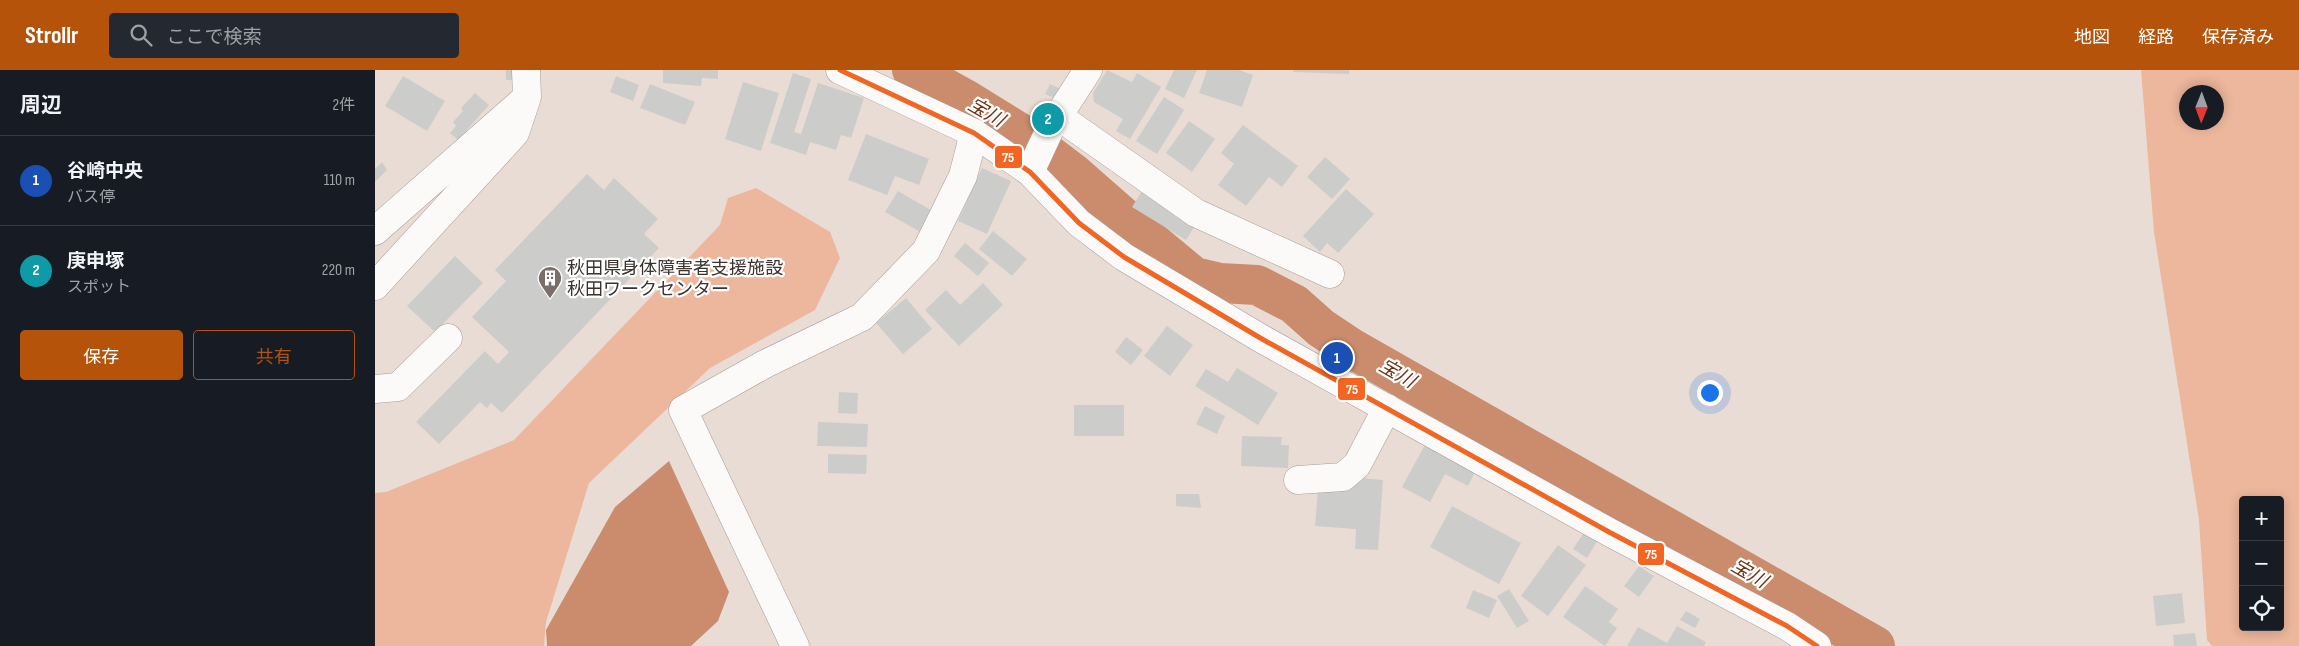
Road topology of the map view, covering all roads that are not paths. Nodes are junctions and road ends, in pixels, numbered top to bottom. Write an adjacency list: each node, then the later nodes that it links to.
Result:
1 (526, 70): 4 (street)
2 (840, 70): 6 (street)
3 (1088, 70): 5 (street)
4 (527, 97): 8 (street); 10 (street)
5 (1054, 122): 7 (street); 9 (street)
6 (974, 132): 7 (street); 15 (street)
7 (1033, 166): 13 (street)
8 (375, 231)
9 (1330, 274)
10 (375, 286)
11 (448, 338): 12 (street)
12 (375, 390)
13 (1387, 408): 14 (street); 16 (street)
14 (1297, 480)
15 (795, 646)
16 (1817, 646)

